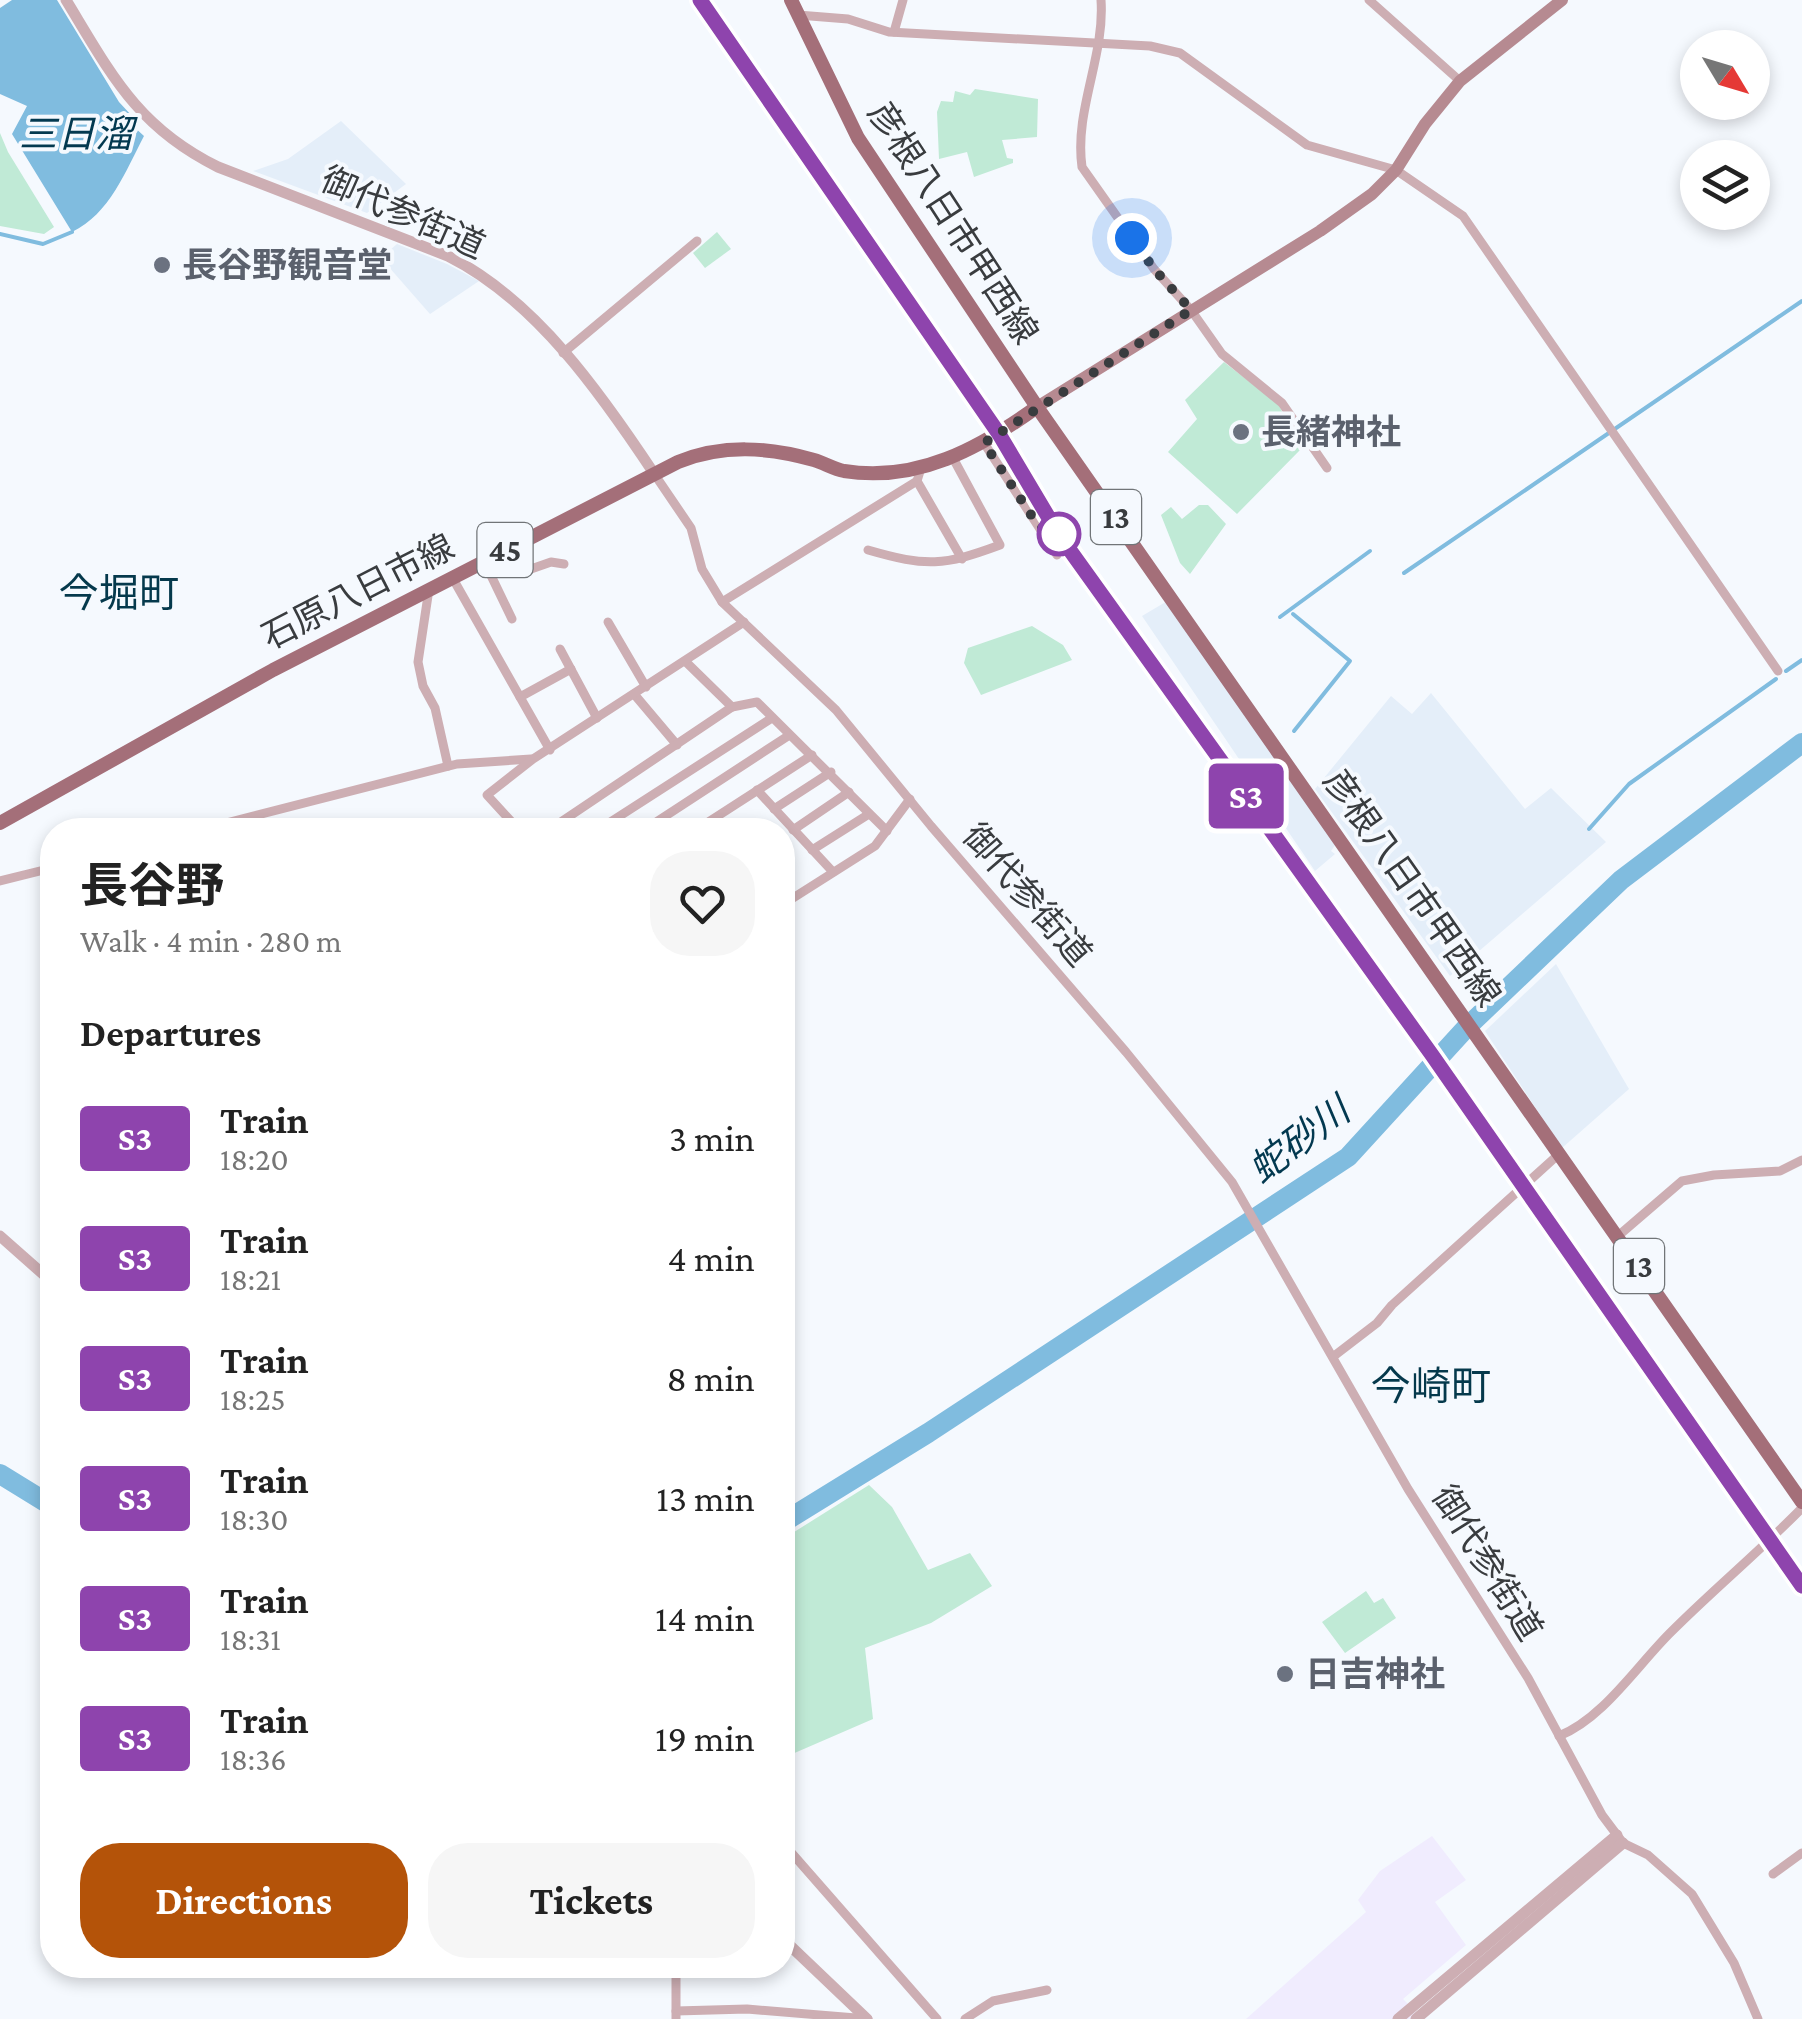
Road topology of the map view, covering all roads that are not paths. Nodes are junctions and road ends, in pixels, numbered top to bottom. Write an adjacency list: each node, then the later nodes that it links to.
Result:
1 (66, 0): 14 (street, 御代参街道)
2 (791, 0): 7 (main road, 彦根八日市甲西線 / 13)
3 (903, 0): 8 (street)
4 (1101, 0): 9 (street)
5 (1369, 0): 10 (street)
6 (1562, 0): 10 (main road)
7 (798, 15): 8 (street); 15 (main road, 彦根八日市甲西線 / 13)
8 (894, 32): 9 (street)
9 (1099, 44): 11 (street); 13 (street)
10 (1460, 81): 11 (main road)
11 (1396, 170): 13 (main road); 36 (street)
12 (698, 241): 14 (street)
13 (1191, 310): 15 (main road); 18 (street)
14 (563, 353): 20 (street, 御代参街道)
15 (1037, 407): 16 (main road, 石原八日市線 / 45); 71 (main road, 彦根八日市甲西線 / 13)
16 (984, 443): 17 (main road, 石原八日市線 / 45); 23 (street)
17 (953, 458): 19 (main road, 石原八日市線 / 45); 24 (street)
18 (1327, 468)
19 (919, 474): 20 (main road, 石原八日市線 / 45); 24 (street); 29 (street)
20 (656, 475): 21 (main road, 石原八日市線 / 45); 29 (street, 御代参街道)
21 (519, 543): 25 (main road, 石原八日市線 / 45); 26 (street)
22 (868, 550): 24 (street)
23 (1057, 556)
24 (962, 559)
25 (484, 561): 27 (main road, 石原八日市線 / 45); 30 (street)
26 (564, 564)
27 (452, 577): 28 (main road, 石原八日市線 / 45); 39 (street)
28 (429, 589): 48 (street); 62 (main road, 石原八日市線 / 45)
29 (722, 602): 32 (street, 御代参街道)
30 (512, 618)
31 (608, 622): 37 (street)
32 (744, 622): 34 (street); 52 (street, 御代参街道)
33 (560, 649): 35 (street)
34 (686, 662): 37 (street); 40 (street)
35 (570, 669): 39 (street); 41 (street)
36 (1778, 671)
37 (646, 687): 38 (street)
38 (634, 694): 41 (street); 44 (street)
39 (520, 696): 45 (street)
40 (732, 707): 42 (street); 44 (street)
41 (597, 718): 45 (street)
42 (772, 718): 43 (street); 58 (street)
43 (788, 736): 46 (street); 59 (street)
44 (676, 746): 57 (street)
45 (550, 750): 47 (street)
46 (812, 754): 49 (street); 50 (street)
47 (534, 759): 48 (street); 56 (street)
48 (448, 766): 55 (street)
49 (831, 772): 51 (street); 53 (street)
50 (757, 790): 53 (street); 60 (street)
51 (849, 792): 54 (street); 63 (street)
52 (910, 798): 65 (street); 76 (street, 御代参街道)
53 (774, 809): 61 (street)
54 (869, 814): 65 (street); 66 (street)
55 (246, 818)
56 (508, 818)
57 (567, 818)
58 (617, 818)
59 (662, 818)
60 (714, 818)
61 (783, 818)
62 (0, 823)
63 (795, 829)
64 (795, 831): 66 (street)
65 (887, 831): 68 (street)
66 (812, 850): 68 (street)
67 (40, 871): 69 (street)
68 (833, 872): 70 (street)
69 (0, 882)
70 (795, 897)
71 (1559, 1154): 74 (main road, 彦根八日市甲西線 / 13); 76 (street)
72 (1802, 1160): 74 (street)
73 (0, 1236): 75 (street)
74 (1618, 1236): 77 (main road, 彦根八日市甲西線 / 13)
75 (40, 1271)
76 (1334, 1356): 78 (street, 御代参街道)
77 (1802, 1505): 78 (street)
78 (1559, 1736): 79 (street, 御代参街道)
79 (1620, 1839): 90 (street); 91 (street); 92 (street, 御代参街道)
80 (1802, 1854): 82 (street)
81 (795, 1857): 88 (street)
82 (1773, 1874)
83 (795, 1950): 87 (street)
84 (676, 1978): 86 (street)
85 (1046, 1990): 89 (street)
86 (676, 2015): 87 (street)
87 (867, 2019)
88 (936, 2019)
89 (965, 2019)
90 (1398, 2019)
91 (1416, 2019)
92 (1758, 2019)

